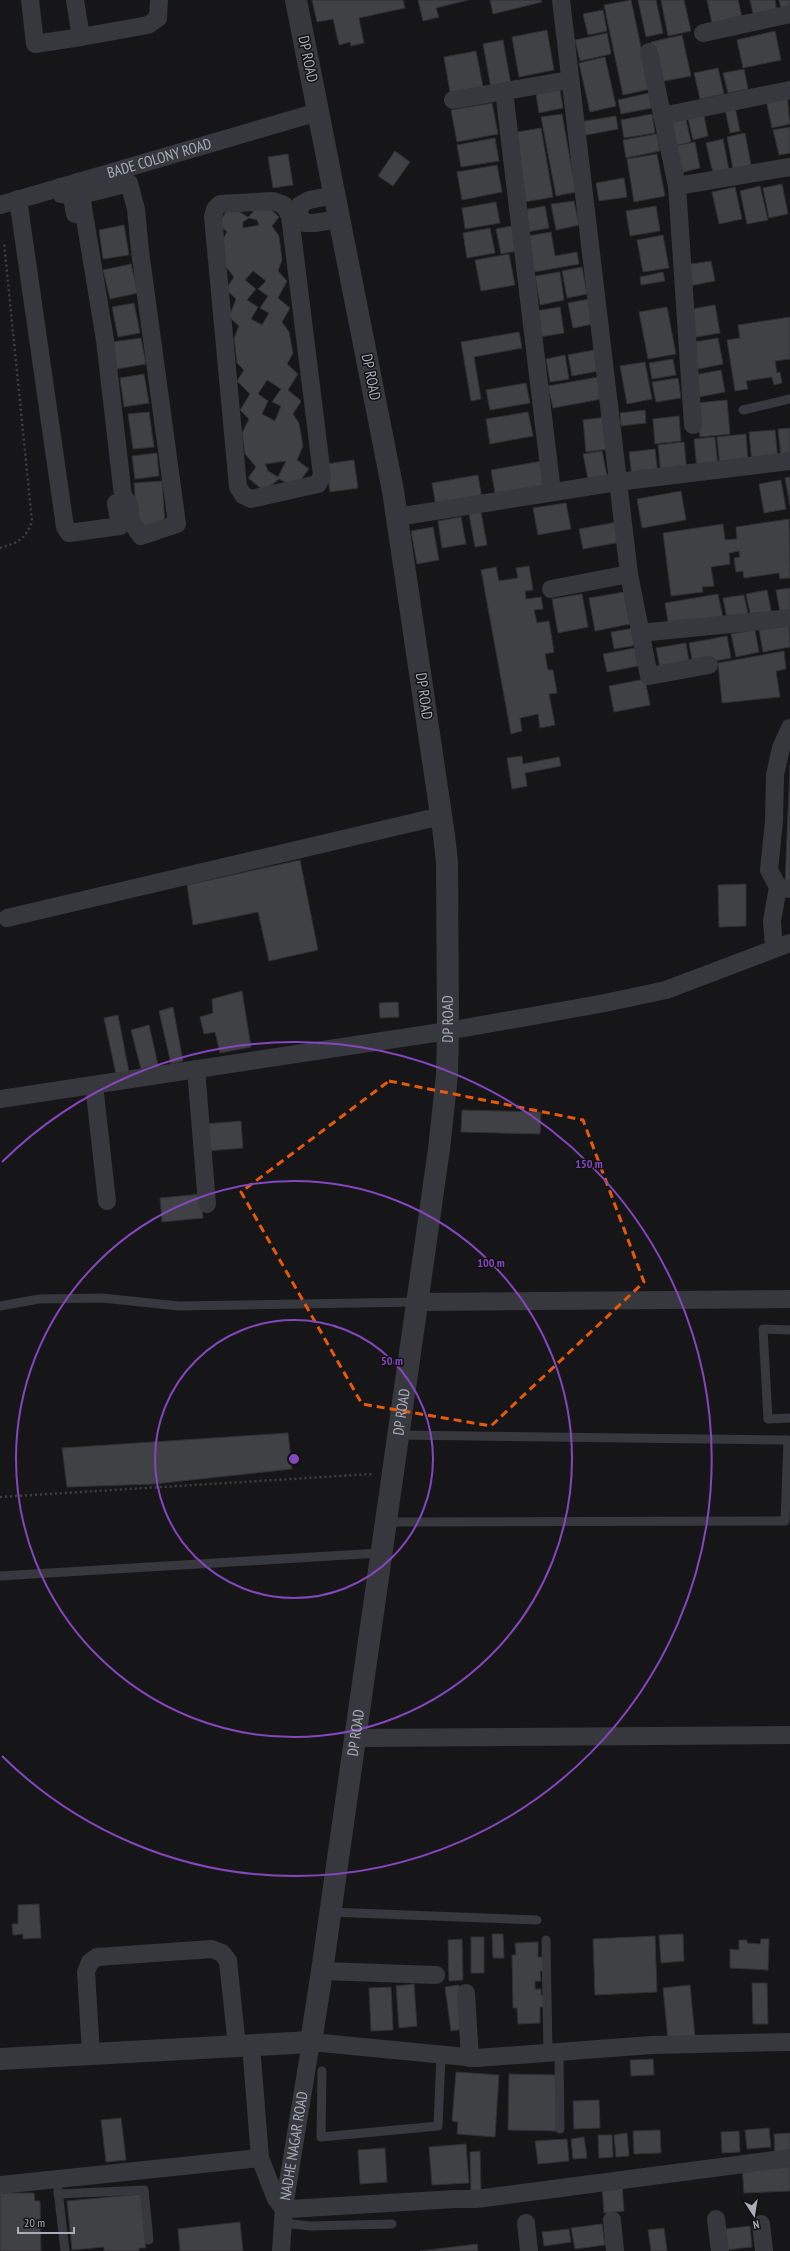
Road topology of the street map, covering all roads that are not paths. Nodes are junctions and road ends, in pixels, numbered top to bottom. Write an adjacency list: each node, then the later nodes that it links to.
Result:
1 (30, 0): 8 (street)
2 (75, 0): 8 (street)
3 (159, 0): 8 (street)
4 (296, 0): 14 (street, DP ROAD)
5 (561, 0): 10 (street)
6 (790, 14): 7 (street)
7 (703, 33)
8 (81, 37)
9 (649, 52): 15 (street)
10 (569, 80): 12 (street); 28 (street)
11 (790, 90): 15 (street)
12 (504, 91): 13 (street); 29 (street)
13 (453, 100)
14 (318, 112): 18 (street, BADE COLONY ROAD); 19 (street, DP ROAD)
15 (662, 116): 17 (street)
16 (790, 167): 17 (street)
17 (677, 186): 26 (street)
18 (73, 190): 18 (street); 20 (street, BADE COLONY ROAD); 20 (street)
19 (325, 197): 22 (street); 23 (street, DP ROAD)
20 (18, 204): 21 (street, BADE COLONY ROAD)
21 (0, 205)
22 (294, 215): 22 (street); 23 (street)
23 (330, 221): 30 (street, DP ROAD)
24 (790, 399): 25 (lane)
25 (743, 410)
26 (693, 425)
27 (790, 460): 28 (street)
28 (617, 482): 29 (street); 31 (street)
29 (552, 492): 30 (street)
30 (397, 517): 37 (street, DP ROAD)
31 (629, 574): 32 (street); 34 (street)
32 (551, 589)
33 (790, 618): 34 (street)
34 (640, 633): 35 (street)
35 (709, 665)
36 (790, 728): 38 (street)
37 (443, 826): 39 (street); 41 (street, DP ROAD)
38 (784, 888): 40 (street)
39 (7, 918)
40 (782, 945): 41 (street)
41 (448, 1031): 42 (street); 48 (street, DP ROAD)
42 (196, 1069): 43 (street); 46 (street)
43 (94, 1085): 44 (street); 45 (street)
44 (1, 1095)
45 (107, 1201)
46 (207, 1204)
47 (790, 1299): 48 (street)
48 (417, 1302): 49 (lane); 52 (street, DP ROAD)
49 (0, 1306)
50 (790, 1330): 51 (lane)
51 (790, 1418)
52 (398, 1435): 53 (street, DP ROAD); 53 (lane)
53 (386, 1522): 54 (street, DP ROAD)
54 (380, 1553): 55 (lane); 57 (street, DP ROAD)
55 (0, 1576)
56 (790, 1735): 57 (street)
57 (355, 1738): 58 (street, DP ROAD)
58 (330, 1912): 59 (lane); 61 (street, DP ROAD)
59 (537, 1920)
60 (546, 1940): 67 (lane)
61 (322, 1971): 62 (street); 64 (street, DP ROAD)
62 (436, 1974)
63 (466, 1993): 70 (street)
64 (312, 2042): 66 (street); 69 (street); 78 (street, NADHE NAGAR ROAD)
65 (790, 2042): 67 (street)
66 (244, 2046): 68 (street); 68 (street); 74 (street)
67 (553, 2053): 70 (street); 73 (lane)
68 (91, 2054): 71 (street)
69 (441, 2055): 70 (street); 72 (lane)
70 (470, 2058)
71 (0, 2059)
72 (322, 2071)
73 (560, 2129)
74 (260, 2158): 77 (street); 78 (street)
75 (790, 2158): 78 (street)
76 (0, 2184): 77 (street)
77 (58, 2187): 84 (lane); 85 (lane)
78 (284, 2215): 82 (lane); 86 (street, NADHE NAGAR ROAD)
79 (716, 2219): 89 (street)
80 (612, 2220): 88 (street)
81 (526, 2223): 87 (street)
82 (392, 2224)
83 (761, 2224): 90 (street)
84 (148, 2240)
85 (65, 2251)
86 (281, 2251)
87 (529, 2251)
88 (615, 2251)
89 (720, 2251)
90 (764, 2251)

